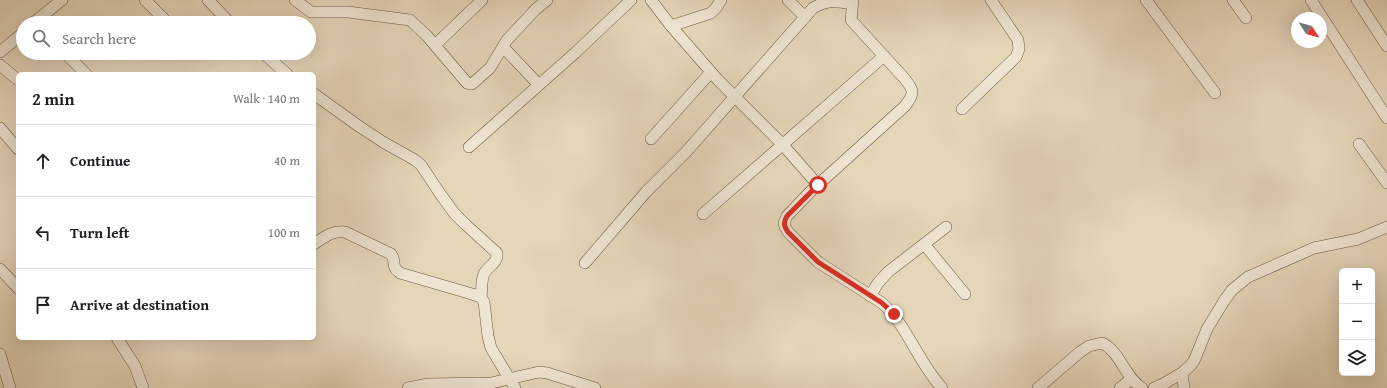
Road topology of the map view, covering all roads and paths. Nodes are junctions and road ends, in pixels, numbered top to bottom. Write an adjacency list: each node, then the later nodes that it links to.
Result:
1 (62, 0): 17 (street)
2 (145, 0): 18 (street)
3 (208, 0): 19 (street)
4 (295, 0): 24 (street)
5 (482, 0): 24 (street)
6 (547, 0): 26 (street)
7 (631, 0): 36 (street)
8 (651, 0): 22 (street)
9 (721, 0): 22 (street)
10 (788, 0): 20 (street)
11 (991, 0): 40 (street)
12 (1146, 0): 37 (street)
13 (1232, 0): 21 (street)
14 (1311, 0): 41 (street)
15 (1357, 0): 25 (street)
16 (852, 2): 20 (street); 28 (street)
17 (43, 16)
18 (161, 16)
19 (223, 16)
20 (805, 17): 39 (street)
21 (1246, 18)
22 (671, 26): 34 (street)
23 (16, 38): 27 (street)
24 (435, 45): 26 (street)
25 (1387, 46)
26 (503, 47): 36 (street)
27 (0, 52)
28 (884, 56): 44 (street); 49 (street)
29 (72, 60): 32 (street)
30 (271, 60): 33 (street)
31 (0, 65): 35 (street)
32 (84, 72)
33 (285, 72)
34 (711, 72): 39 (street); 43 (street)
35 (16, 78)
36 (539, 85): 47 (street)
37 (1215, 93)
38 (316, 95): 60 (street)
39 (735, 97): 44 (street); 55 (street)
40 (962, 109)
41 (1387, 118)
42 (0, 128): 46 (street)
43 (651, 139)
44 (783, 144): 49 (street); 50 (street)
45 (1359, 144): 48 (street)
46 (16, 147)
47 (469, 147)
48 (1387, 183)
49 (818, 185): 59 (street)
50 (703, 214)
51 (946, 227): 54 (street)
52 (1387, 228): 63 (street)
53 (316, 243): 60 (street)
54 (924, 244): 58 (street); 59 (street)
55 (584, 263)
56 (0, 269): 57 (street)
57 (16, 286)
58 (965, 294)
59 (870, 296): 72 (street)
60 (481, 298): 65 (street)
61 (117, 340): 69 (street)
62 (0, 354): 68 (street)
63 (1182, 373): 76 (street); 77 (street)
64 (1131, 379): 73 (street); 74 (street); 75 (street)
65 (512, 383): 66 (street); 71 (street)
66 (491, 385): 67 (street)
67 (428, 386): 70 (street)
68 (10, 388)
69 (143, 388)
70 (408, 388)
71 (595, 388)
72 (942, 388)
73 (1038, 388)
74 (1120, 388)
75 (1142, 388)
76 (1154, 388)
77 (1184, 388)

